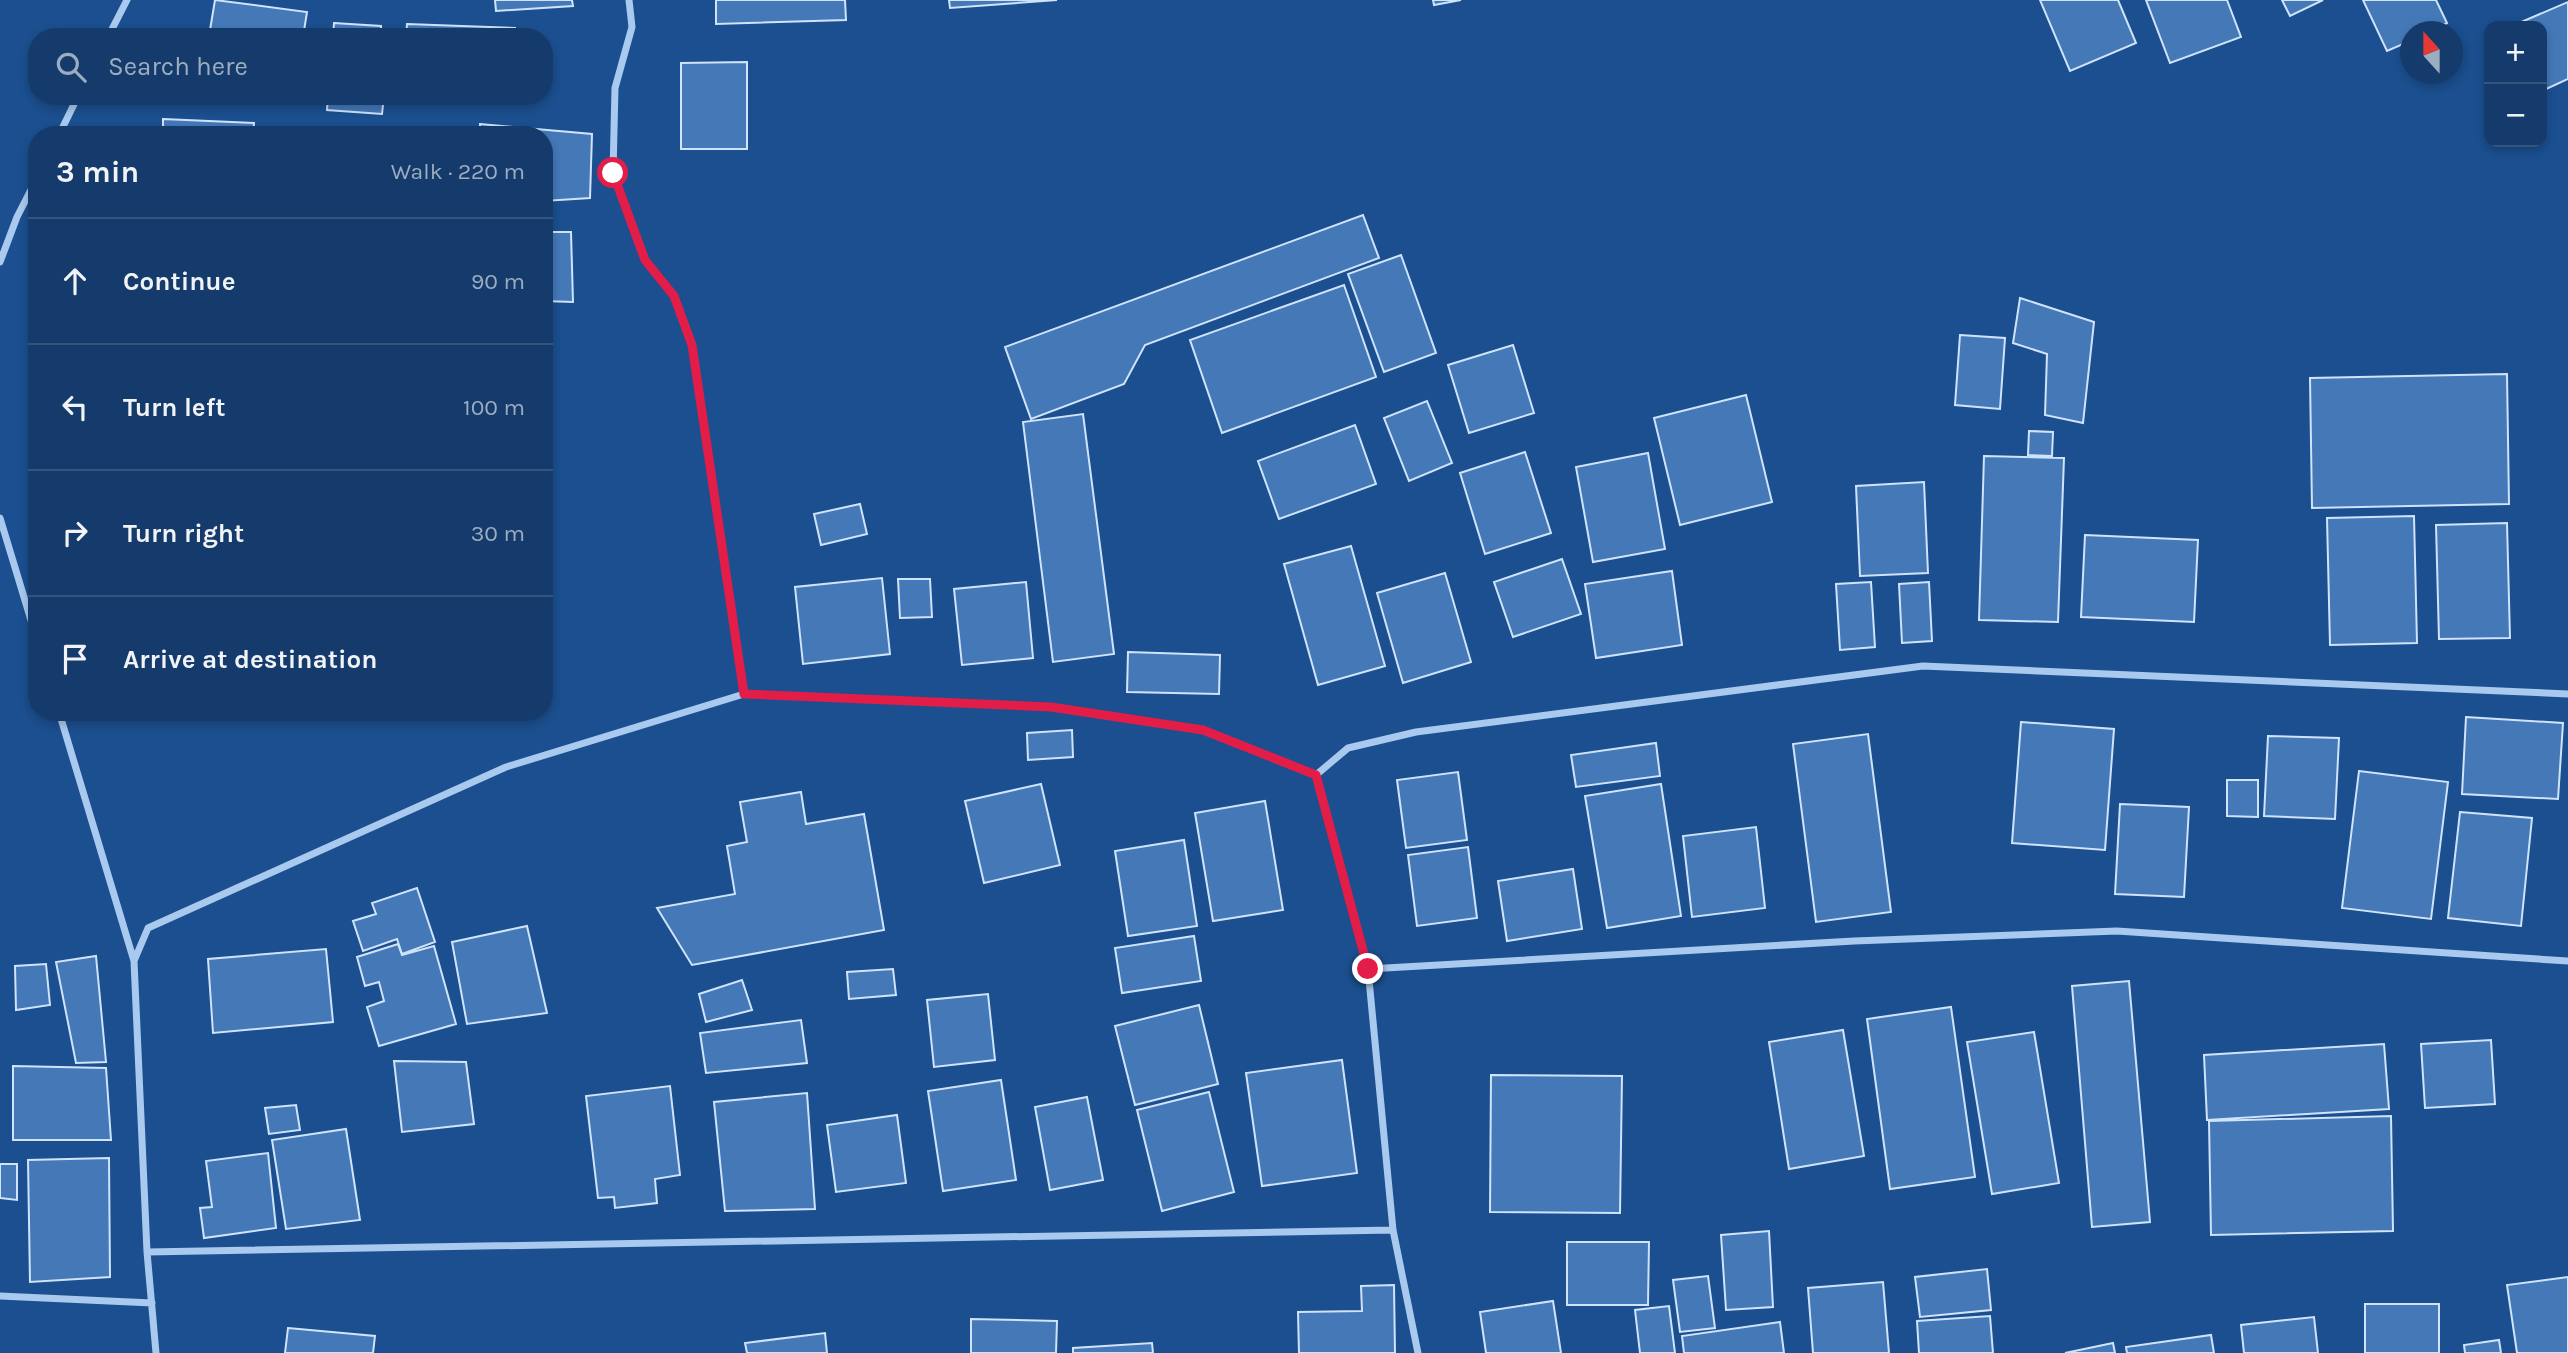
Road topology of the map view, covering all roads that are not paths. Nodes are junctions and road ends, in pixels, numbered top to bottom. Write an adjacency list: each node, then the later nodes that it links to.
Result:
1 (127, 0): 3 (street)
2 (629, 0): 10 (street)
3 (113, 28)
4 (74, 105): 5 (street)
5 (63, 126)
6 (28, 196): 7 (street)
7 (0, 262)
8 (0, 518): 9 (street)
9 (28, 610)
10 (744, 694): 13 (street); 14 (street)
11 (2568, 694): 13 (street)
12 (62, 721): 14 (street)
13 (1316, 775): 16 (street)
14 (134, 961): 18 (street)
15 (2568, 961): 16 (street)
16 (1368, 969): 17 (street)
17 (1393, 1230): 18 (street); 22 (street)
18 (147, 1252): 20 (street)
19 (0, 1296): 20 (street)
20 (152, 1303): 21 (street)
21 (156, 1353)
22 (1418, 1353)

